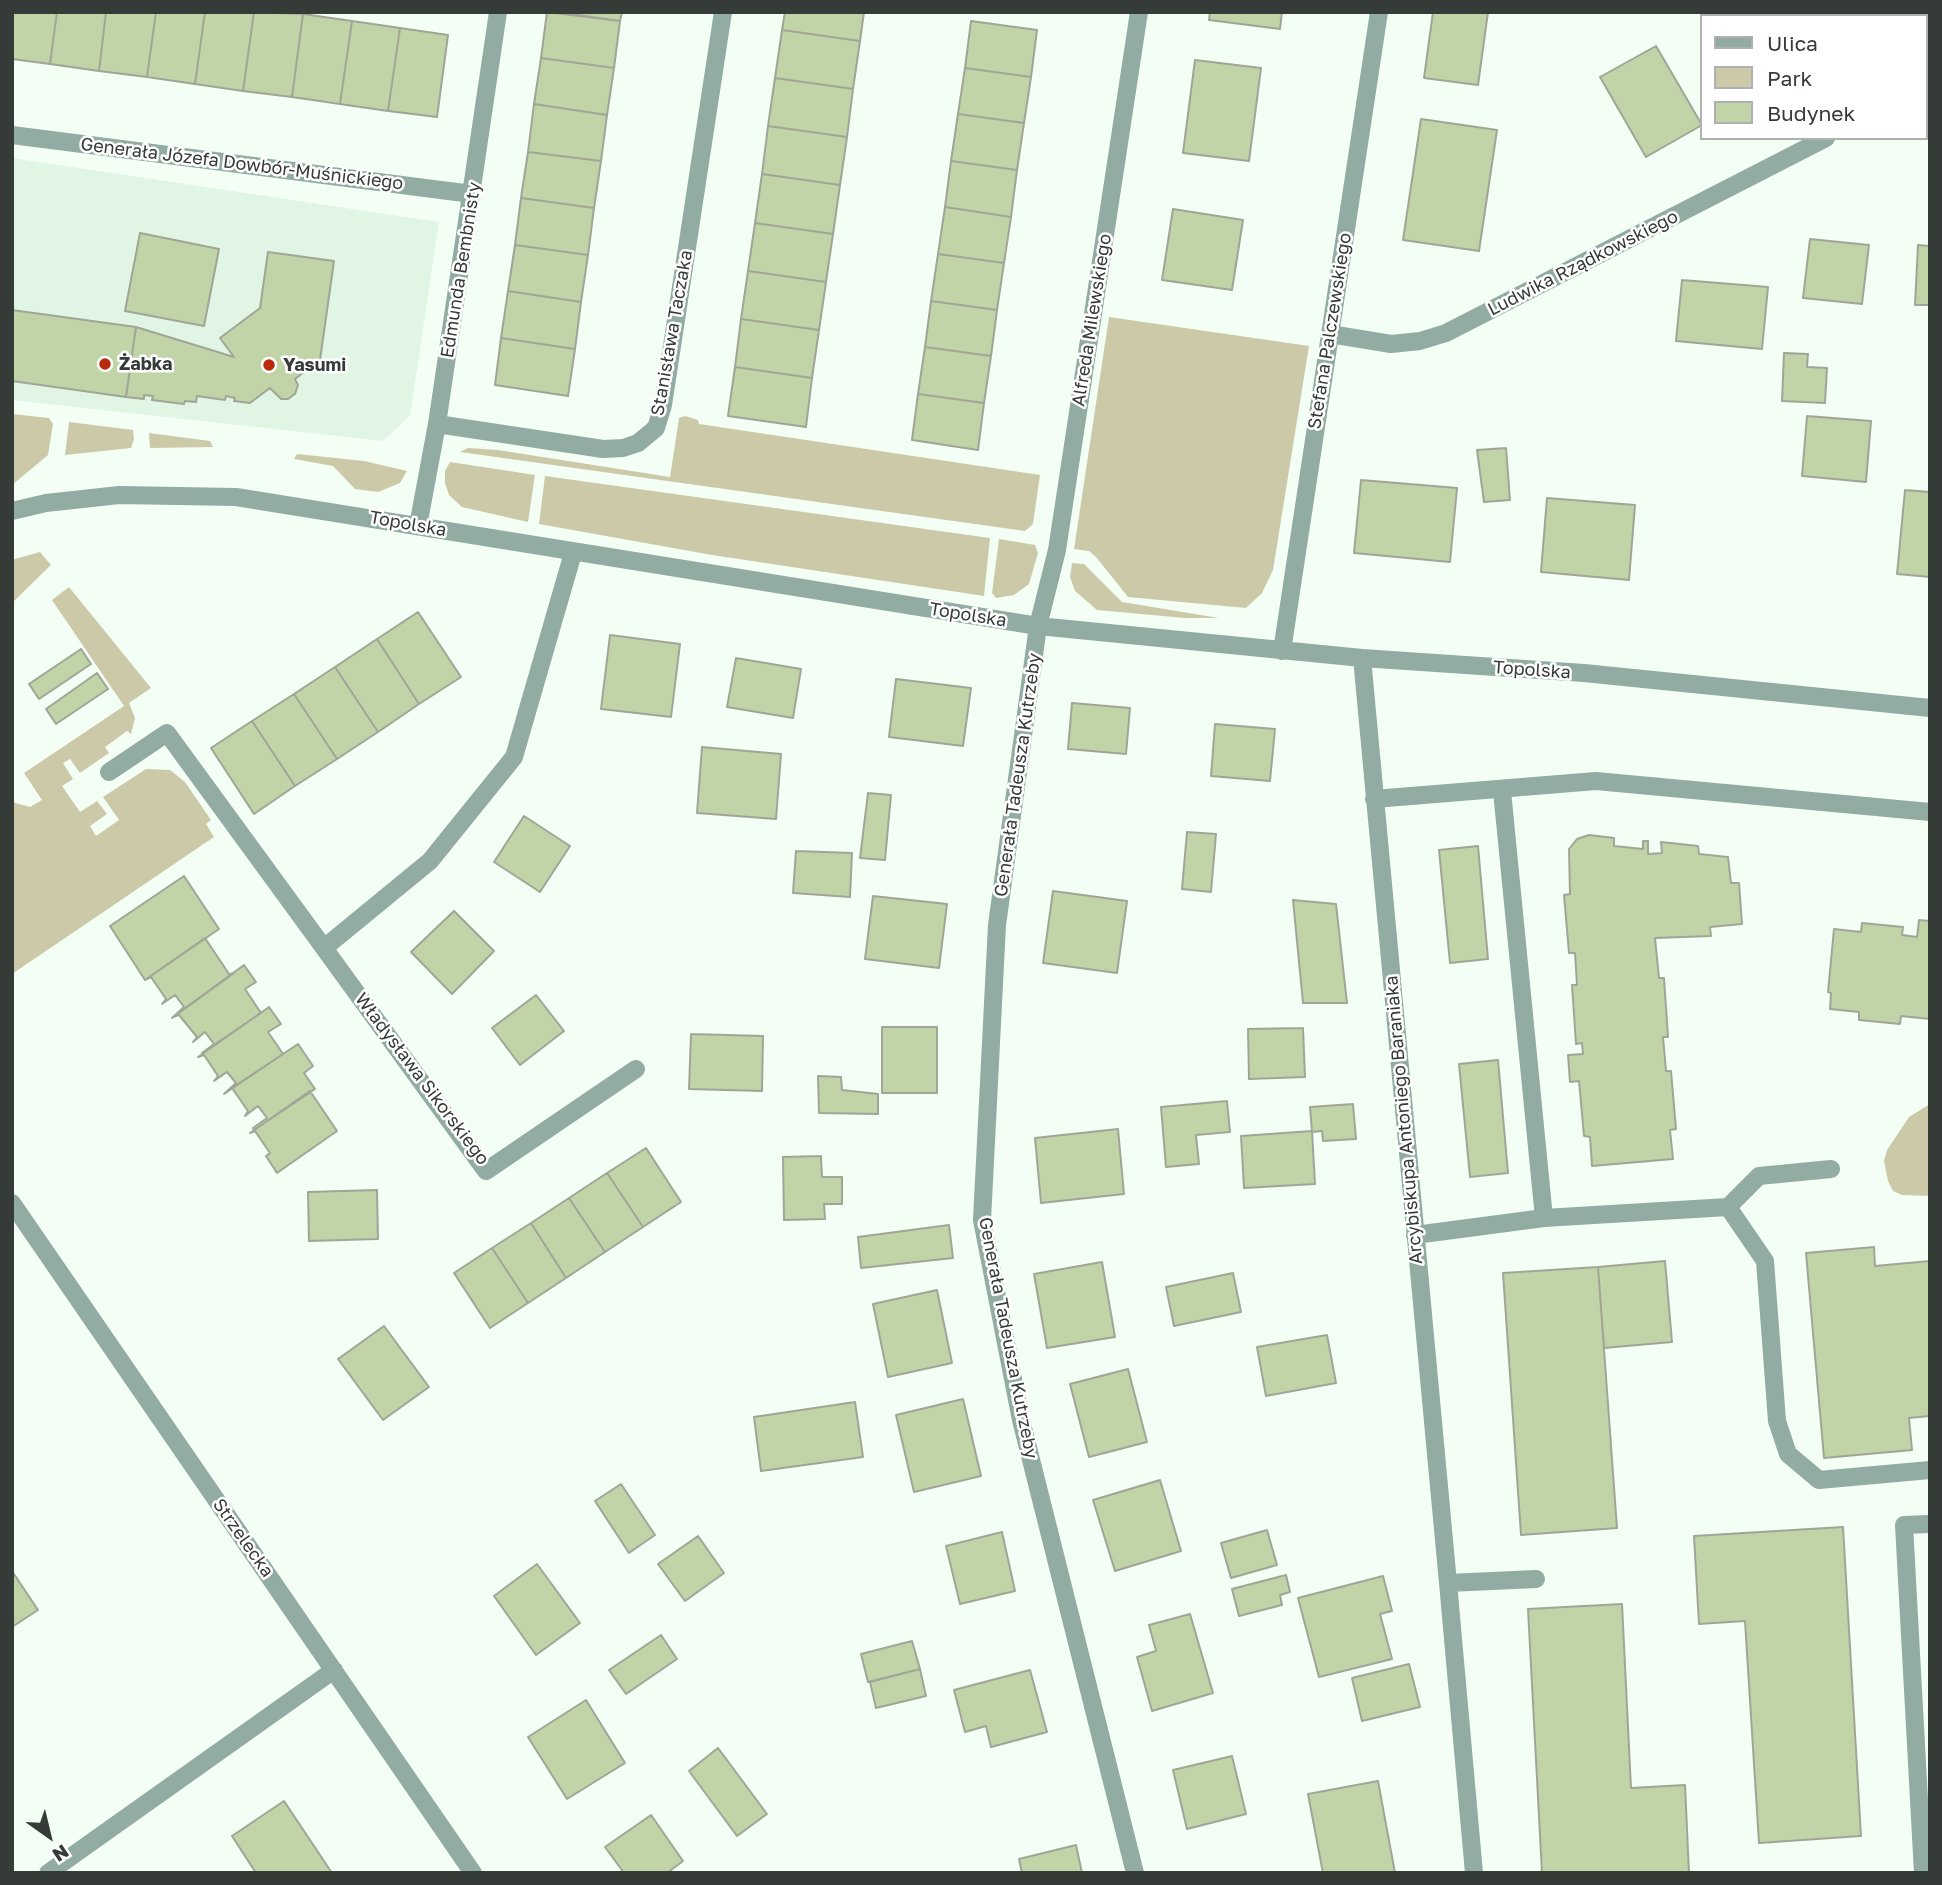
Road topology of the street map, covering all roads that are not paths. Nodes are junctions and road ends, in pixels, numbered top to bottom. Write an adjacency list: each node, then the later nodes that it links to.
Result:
1 (498, 12): 7 (street, Edmunda Bembnisty)
2 (723, 12): 9 (street, Stanisława Taczaka)
3 (1139, 12): 13 (street, Alfreda Milewskiego)
4 (1379, 12): 8 (street, Stefana Palczewskiego)
5 (12, 135): 7 (street, Generała Józefa Dowbór-Muśnickiego)
6 (1822, 140): 8 (street, Ludwika Rządkowskiego)
7 (472, 194): 9 (street, Edmunda Bembnisty)
8 (1330, 334): 14 (street, Stefana Palczewskiego)
9 (437, 424): 11 (street, Edmunda Bembnisty)
10 (12, 511): 11 (street, Topolska)
11 (418, 526): 12 (street, Topolska)
12 (573, 553): 13 (street, Topolska); 21 (street)
13 (1038, 626): 14 (street, Topolska); 35 (street, Generała Tadeusza Kutrzeby)
14 (1282, 651): 15 (street, Topolska)
15 (1362, 657): 16 (street, Topolska); 19 (street, Arcybiskupa Antoniego Baraniaka)
16 (1930, 708)
17 (109, 772): 21 (street, Władysława Sikorskiego)
18 (1502, 791): 19 (street); 20 (street); 26 (street)
19 (1374, 799): 27 (street, Arcybiskupa Antoniego Baraniaka)
20 (1930, 813)
21 (324, 948): 22 (street, Władysława Sikorskiego)
22 (636, 1069)
23 (1831, 1169): 25 (street)
24 (12, 1203): 32 (street, Strzelecka)
25 (1728, 1207): 26 (street); 28 (street)
26 (1544, 1218): 27 (street)
27 (1415, 1235): 31 (street, Arcybiskupa Antoniego Baraniaka)
28 (1930, 1469)
29 (1930, 1524): 37 (street)
30 (1536, 1579): 31 (street)
31 (1448, 1583): 36 (street, Arcybiskupa Antoniego Baraniaka)
32 (334, 1670): 33 (street); 34 (street, Strzelecka)
33 (48, 1873)
34 (473, 1873)
35 (1135, 1873)
36 (1474, 1873)
37 (1923, 1873)

